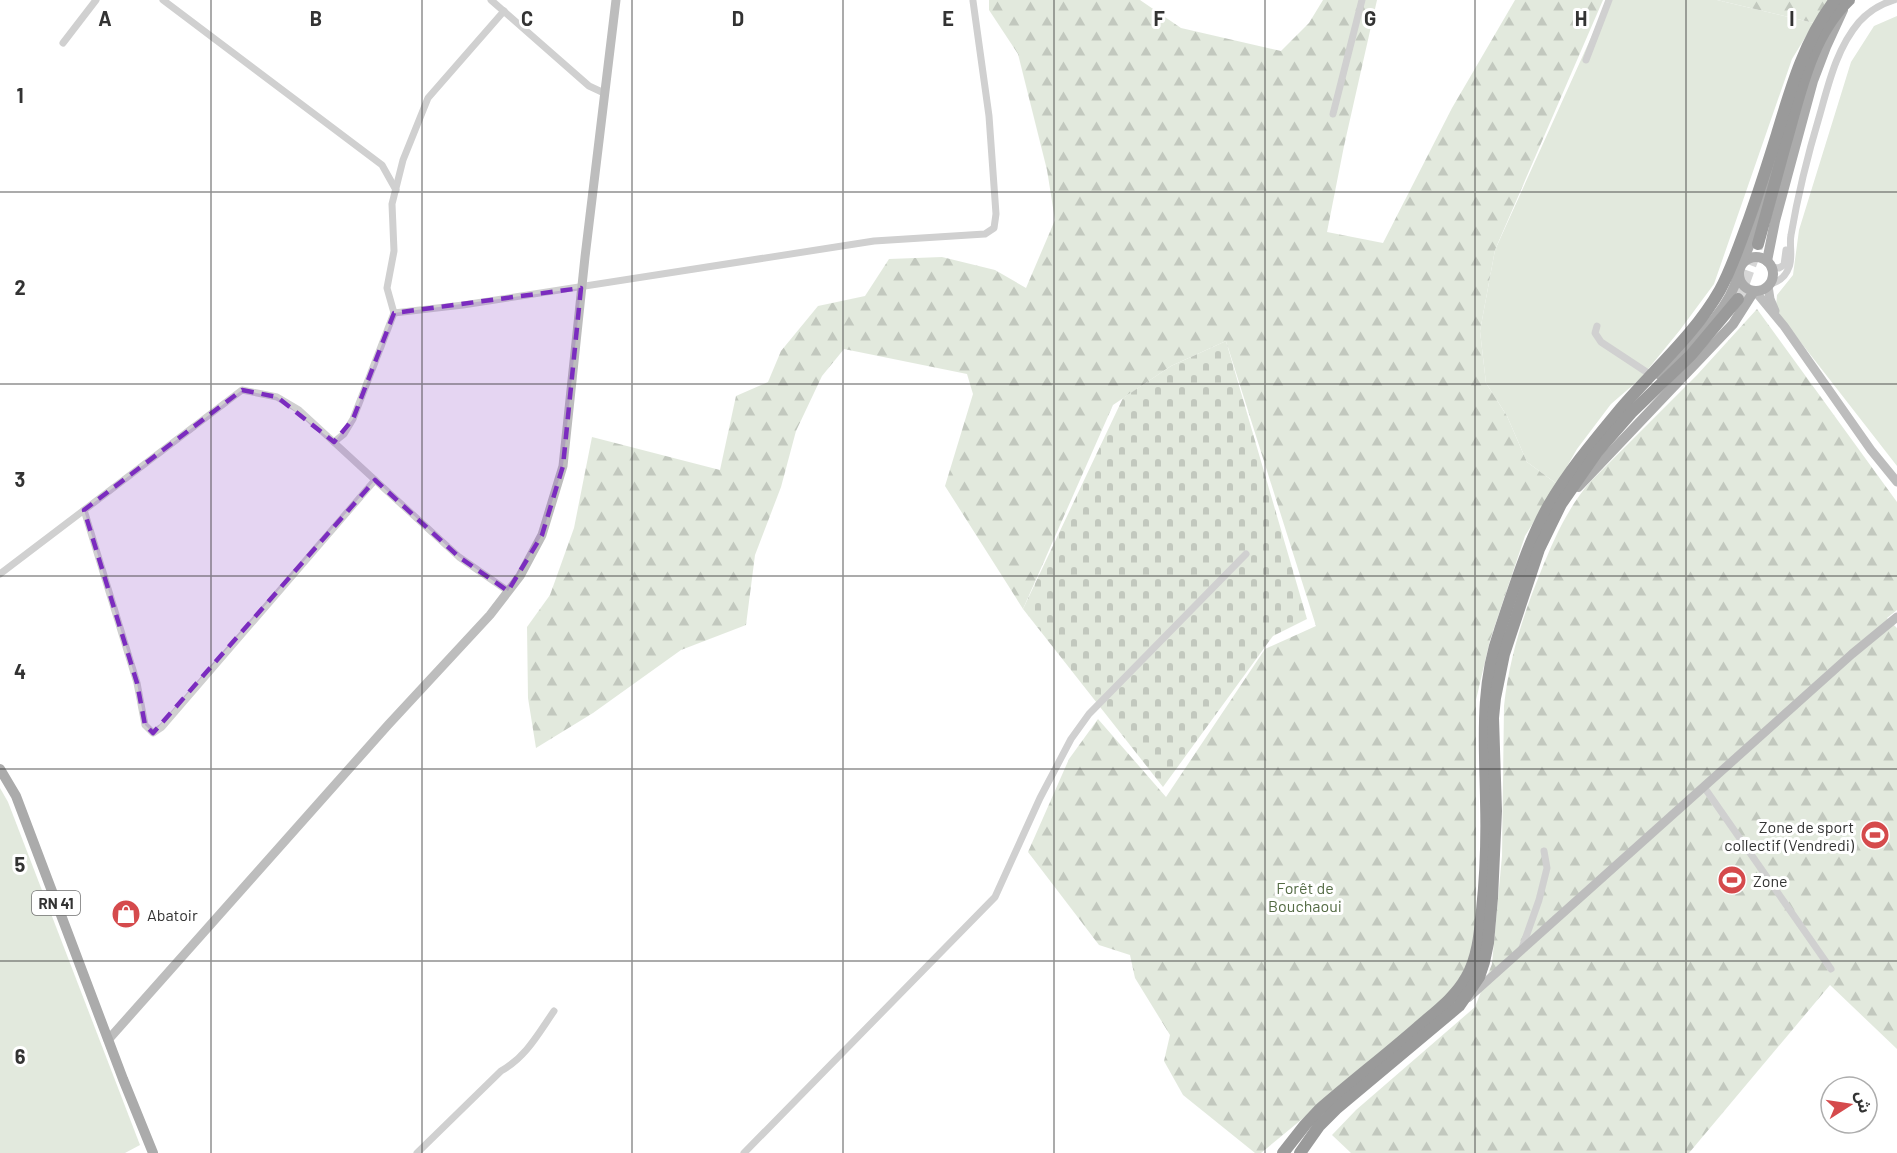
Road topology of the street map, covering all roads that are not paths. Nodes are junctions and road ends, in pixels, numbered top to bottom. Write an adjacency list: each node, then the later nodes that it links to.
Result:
1 (96, 0): 11 (street)
2 (163, 0): 16 (street)
3 (491, 0): 10 (street)
4 (616, 0): 14 (main road)
5 (1362, 0): 15 (street)
6 (1609, 0): 13 (street)
7 (1844, 0): 12 (highway); 18 (highway); 19 (main road)
8 (1894, 0): 17 (street)
9 (973, 1): 22 (street)
10 (504, 11): 14 (street); 16 (street)
11 (63, 43)
12 (1809, 46): 20 (main road); 28 (highway)
13 (1586, 60)
14 (604, 93): 22 (main road)
15 (1333, 114)
16 (396, 190): 25 (street)
17 (1796, 211): 19 (street); 21 (street)
18 (1758, 244)
19 (1769, 264): 20 (main road); 21 (main road)
20 (1740, 270): 23 (main road); 29 (main road)
21 (1769, 285): 23 (main road); 27 (main road)
22 (581, 288): 25 (street); 37 (main road)
23 (1754, 291): 27 (main road); 33 (main road)
24 (1738, 299): 33 (highway)
25 (394, 313): 30 (street)
26 (1598, 326): 28 (street)
27 (1784, 326): 32 (main road)
28 (1651, 375): 29 (highway)
29 (1602, 432): 47 (highway)
30 (334, 442): 31 (street); 34 (street)
31 (375, 480): 34 (street); 37 (street)
32 (1897, 482)
33 (1562, 504): 44 (highway)
34 (84, 510): 36 (street)
35 (1246, 554): 50 (street)
36 (0, 574)
37 (508, 591): 46 (main road)
38 (1897, 618): 40 (main road)
39 (0, 769): 46 (main road, RN 41)
40 (1704, 787): 42 (main road); 43 (street)
41 (1544, 851): 42 (street)
42 (1521, 951): 44 (main road)
43 (1831, 969)
44 (1459, 1006): 51 (highway)
45 (554, 1011): 49 (street)
46 (108, 1040): 48 (main road, RN 41)
47 (1283, 1151)
48 (152, 1153)
49 (417, 1153)
50 (744, 1153)
51 (1300, 1153)

